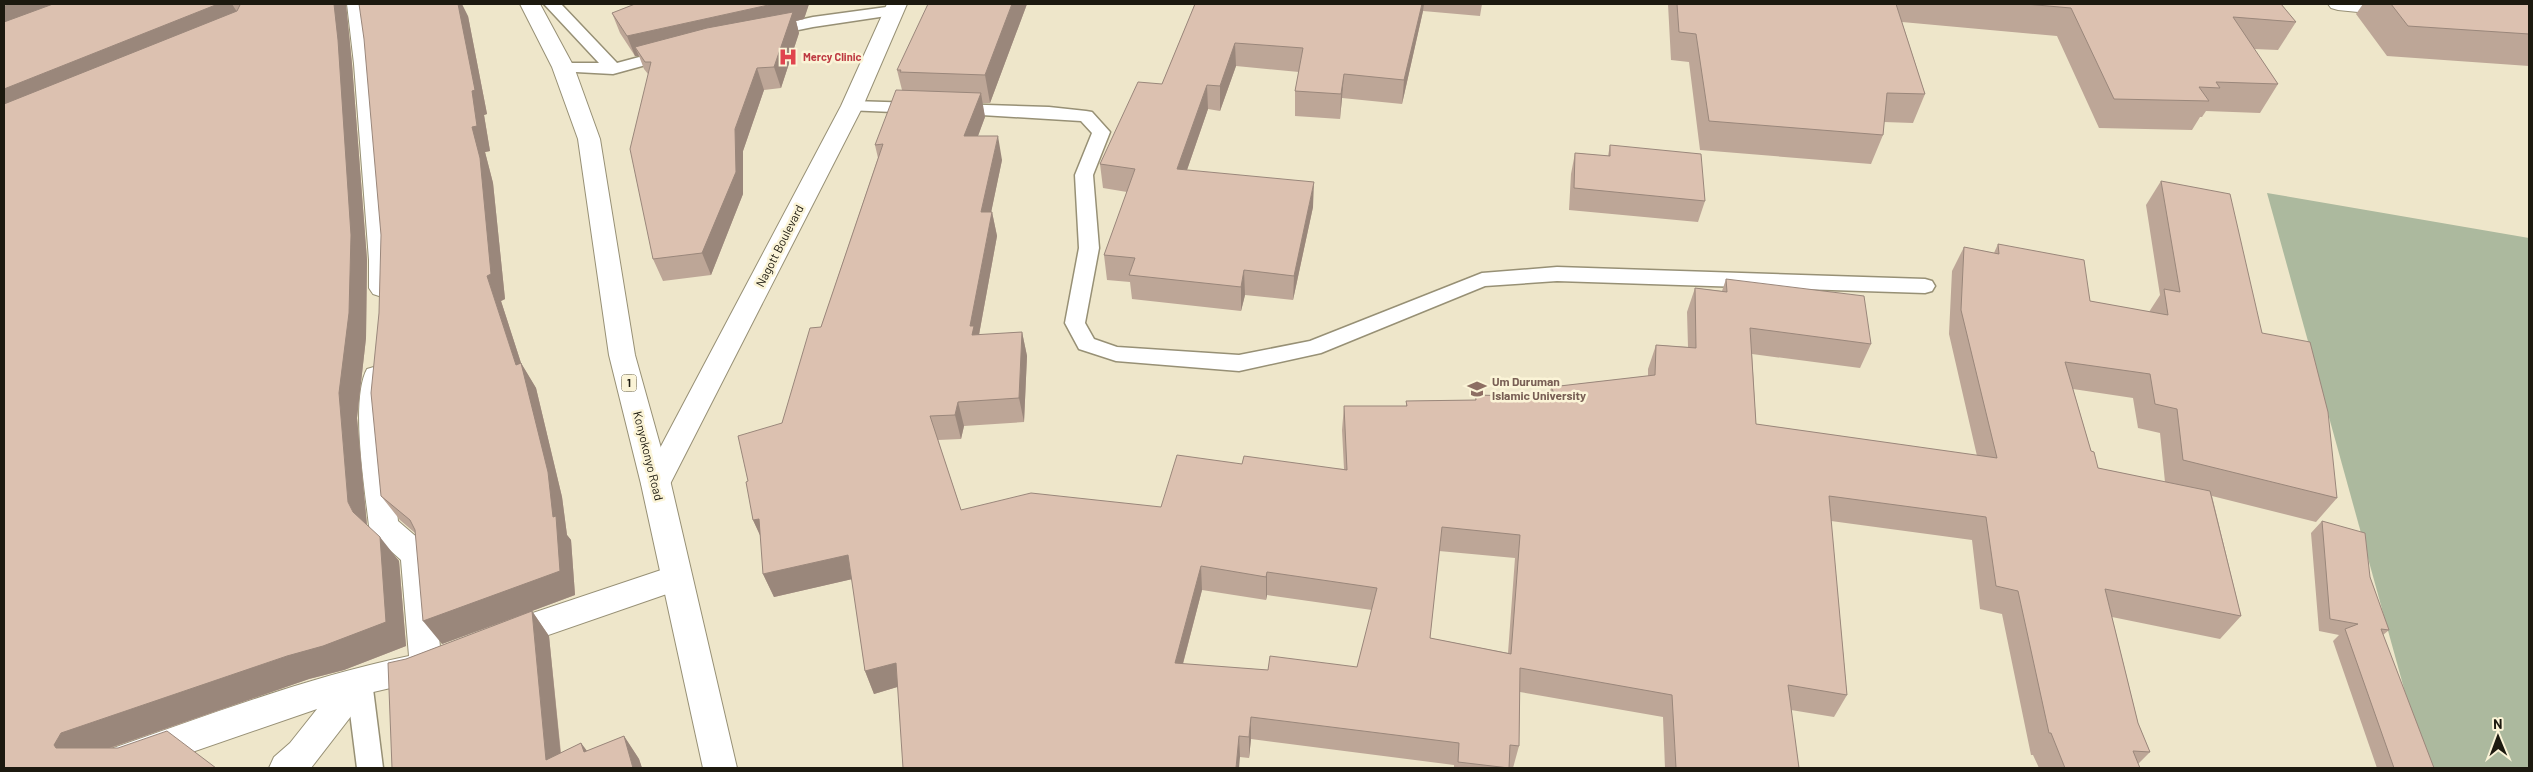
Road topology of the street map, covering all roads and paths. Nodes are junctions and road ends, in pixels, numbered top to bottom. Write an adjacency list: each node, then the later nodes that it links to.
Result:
1 (356, 4): 13 (street)
2 (530, 4): 9 (street, Konyokonyo Road / 1)
3 (552, 4): 10 (lane)
4 (2338, 4): 6 (street)
5 (896, 8): 7 (lane); 11 (street, Nagott Boulevard)
6 (2414, 12)
7 (755, 34)
8 (688, 49): 10 (lane)
9 (563, 67): 10 (lane); 15 (street, Konyokonyo Road / 1)
10 (613, 69)
11 (852, 106): 12 (lane); 15 (street, Nagott Boulevard)
12 (1925, 286)
13 (382, 309)
14 (379, 356): 17 (street)
15 (656, 484): 16 (street, Konyokonyo Road / 1)
16 (676, 578): 17 (street); 22 (street, Konyokonyo Road / 1)
17 (454, 656): 18 (street)
18 (359, 681): 19 (street); 20 (street); 21 (lane)
19 (102, 768)
20 (286, 768)
21 (370, 768)
22 (720, 768)

